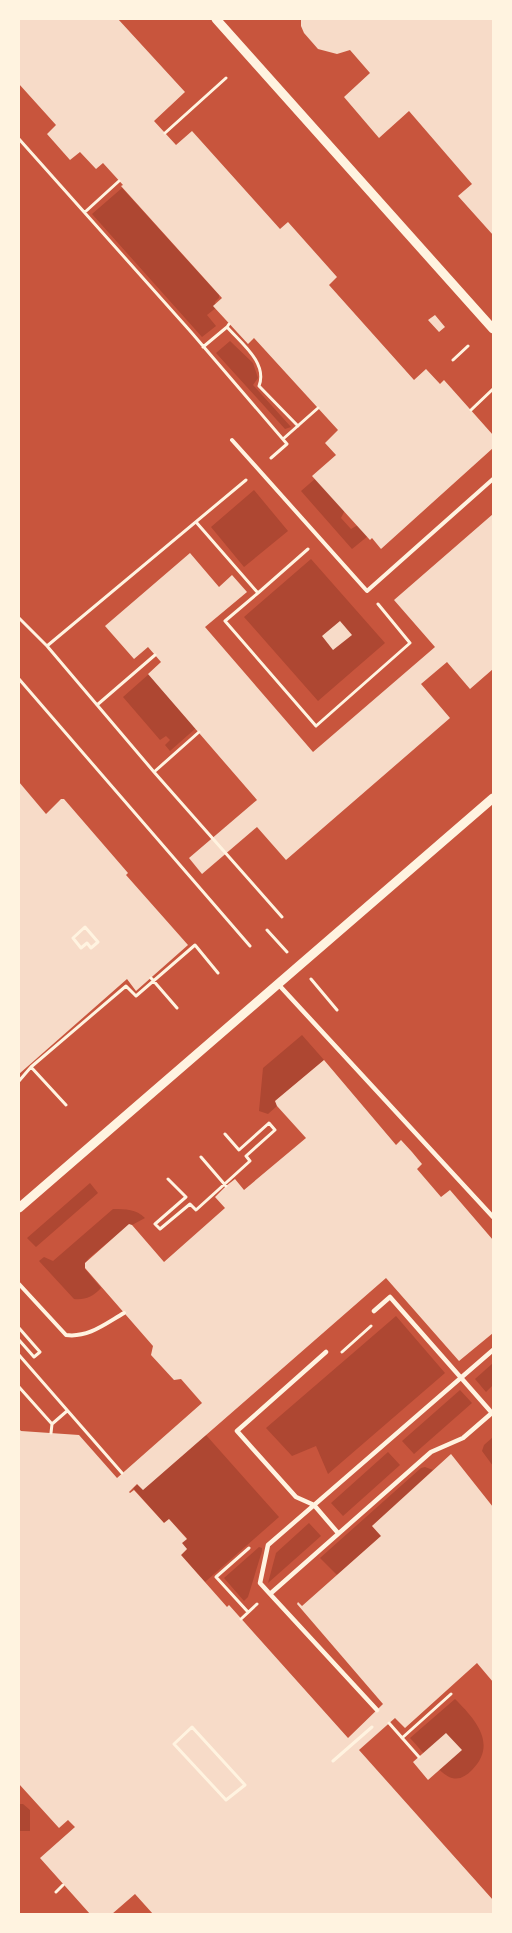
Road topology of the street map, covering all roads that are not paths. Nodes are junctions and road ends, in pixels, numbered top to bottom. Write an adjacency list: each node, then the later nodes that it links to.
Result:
1 (216, 19): 2 (street)
2 (493, 330)
3 (232, 440): 4 (lane)
4 (493, 479)
5 (493, 798): 6 (street)
6 (278, 984): 7 (street); 8 (street)
7 (19, 1208)
8 (493, 1217)
9 (19, 1284): 11 (lane)
10 (374, 1311): 14 (street)
11 (124, 1313)
12 (493, 1350): 14 (street)
13 (326, 1352): 16 (street)
14 (461, 1378): 15 (street); 16 (street)
15 (492, 1413): 17 (street)
16 (314, 1505): 17 (street); 18 (street)
17 (338, 1533): 18 (street)
18 (270, 1594): 19 (street)
19 (377, 1710)

